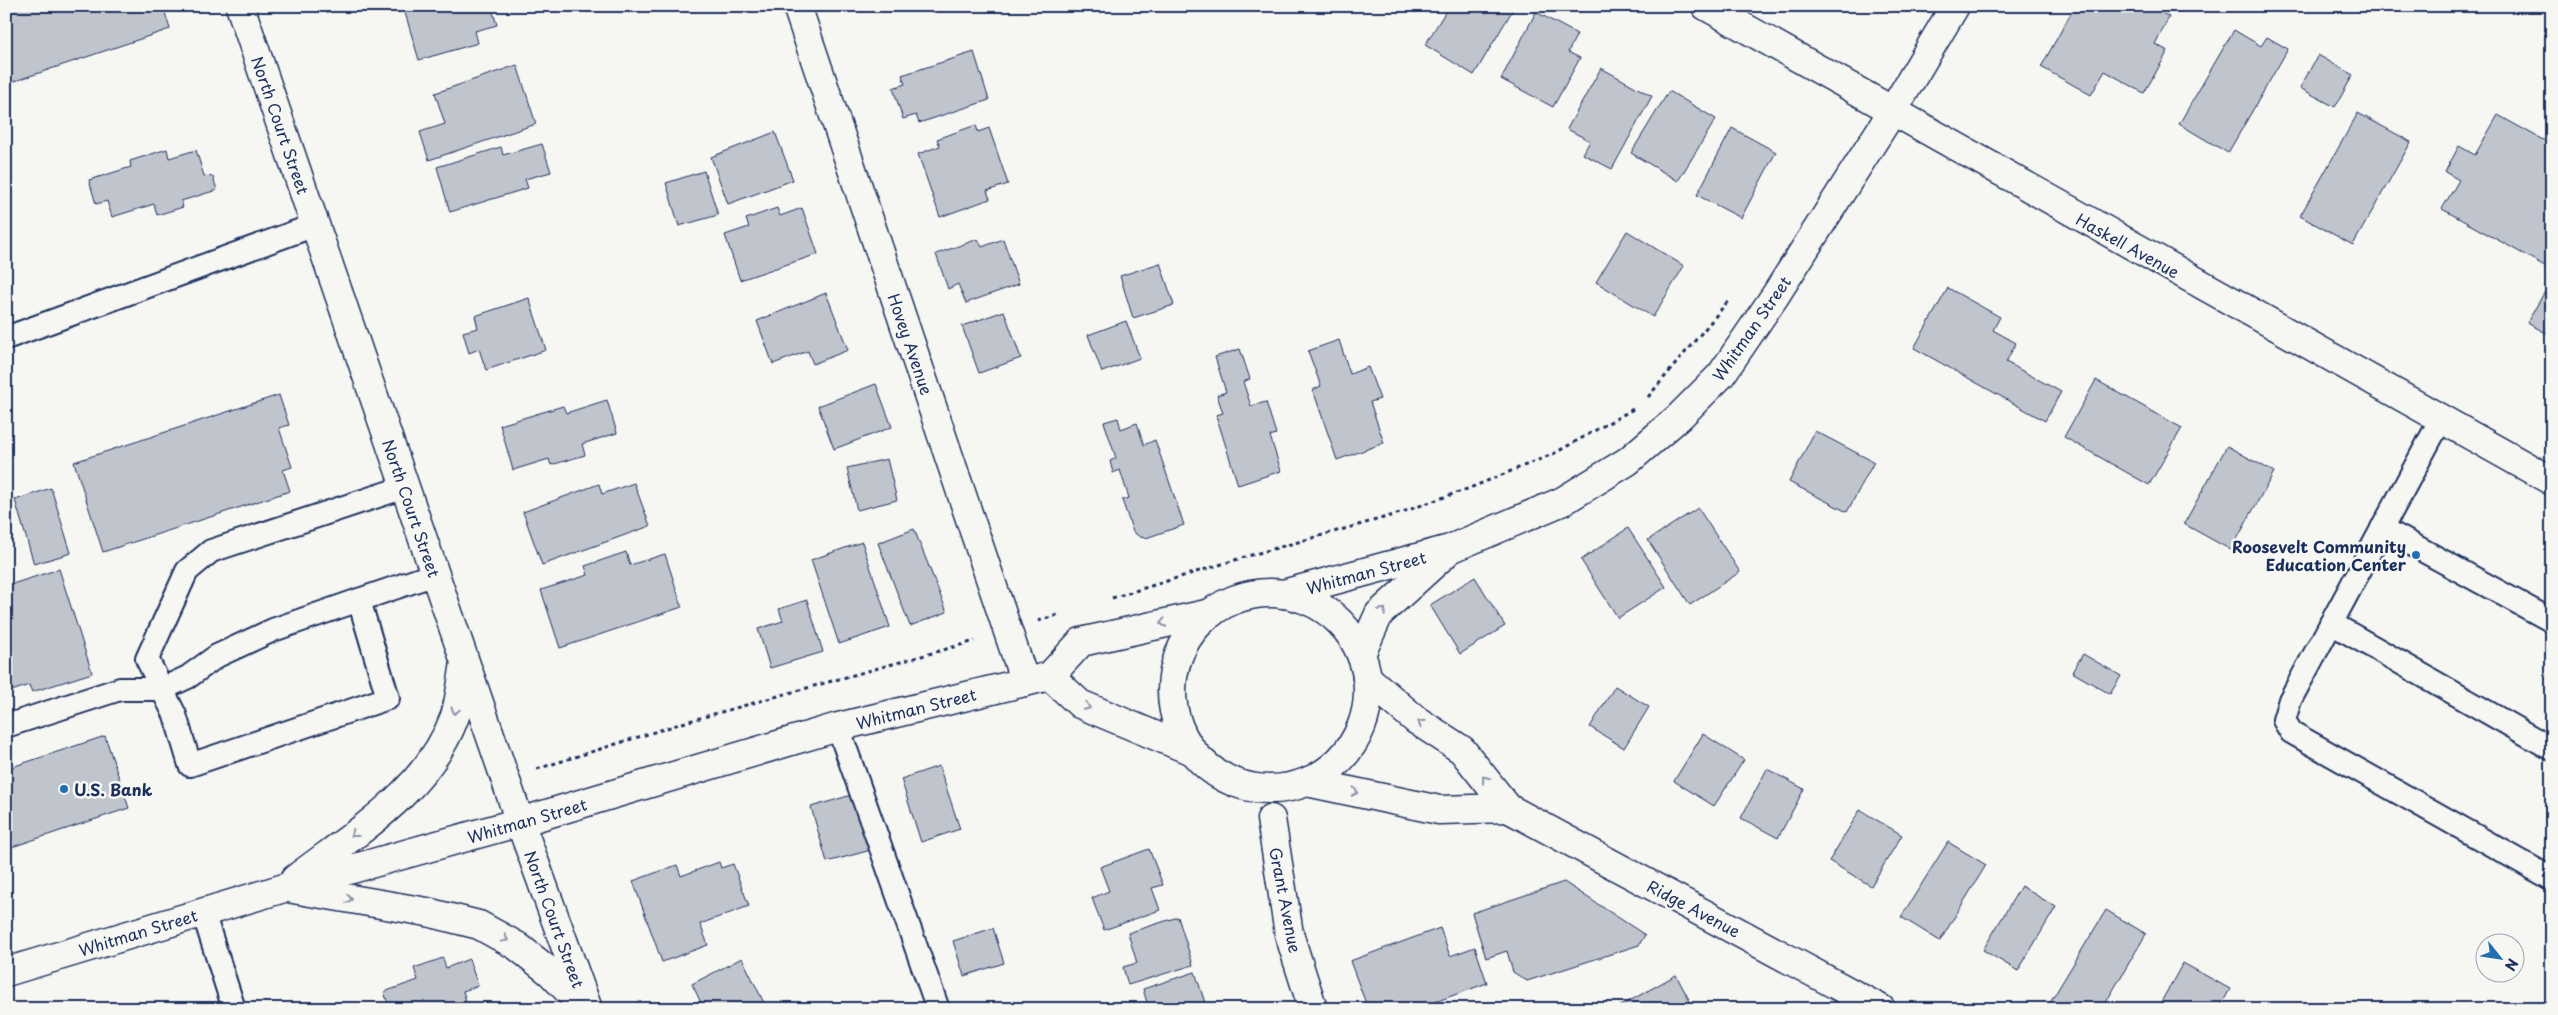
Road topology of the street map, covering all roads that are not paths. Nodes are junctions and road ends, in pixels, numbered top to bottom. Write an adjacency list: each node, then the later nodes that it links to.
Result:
1 (240, 6): 6 (street, North Court Street)
2 (797, 6): 21 (street, Hovey Avenue)
3 (1706, 6): 5 (street, Haskell Avenue)
4 (1955, 6): 5 (street, Whitman Street)
5 (1892, 112): 8 (street, Haskell Avenue); 12 (street, Whitman Street)
6 (315, 226): 7 (lane); 10 (street, North Court Street)
7 (6, 338)
8 (2441, 419): 9 (street, Haskell Avenue); 11 (lane)
9 (2552, 481)
10 (405, 487): 13 (street, North Court Street); 22 (lane)
11 (2382, 528): 17 (lane); 18 (lane)
12 (1450, 549): 14 (street, Whitman Street); 20 (street, Whitman Street, one-way to 12)
13 (435, 574): 15 (lane); 19 (street, North Court Street)
14 (1283, 594): 16 (street); 20 (street)
15 (358, 600): 22 (lane); 22 (lane)
16 (1211, 613): 21 (street, one-way to 21); 26 (street)
17 (2552, 621)
18 (2331, 623): 25 (lane); 31 (lane)
19 (465, 663): 30 (street, North Court Street); 32 (street, one-way to 32)
20 (1364, 666): 27 (street); 28 (street, Ridge Avenue, one-way to 20)
21 (1037, 679): 24 (street, Whitman Street); 26 (street, one-way to 26)
22 (162, 689): 23 (lane)
23 (6, 726)
24 (838, 727): 30 (street, Whitman Street); 37 (lane)
25 (2552, 749)
26 (1192, 751): 27 (street)
27 (1307, 782): 28 (street, Ridge Avenue, one-way to 28)
28 (1508, 808): 39 (street, Ridge Avenue)
29 (1271, 819): 38 (street, Grant Avenue)
30 (520, 822): 32 (street, Whitman Street); 36 (street, North Court Street)
31 (2552, 878)
32 (284, 888): 33 (street, Whitman Street); 36 (street, one-way to 36)
33 (203, 912): 34 (street, Whitman Street); 35 (lane)
34 (6, 972)
35 (234, 1009)
36 (587, 1009)
37 (938, 1009)
38 (1313, 1009)
39 (1881, 1009)

